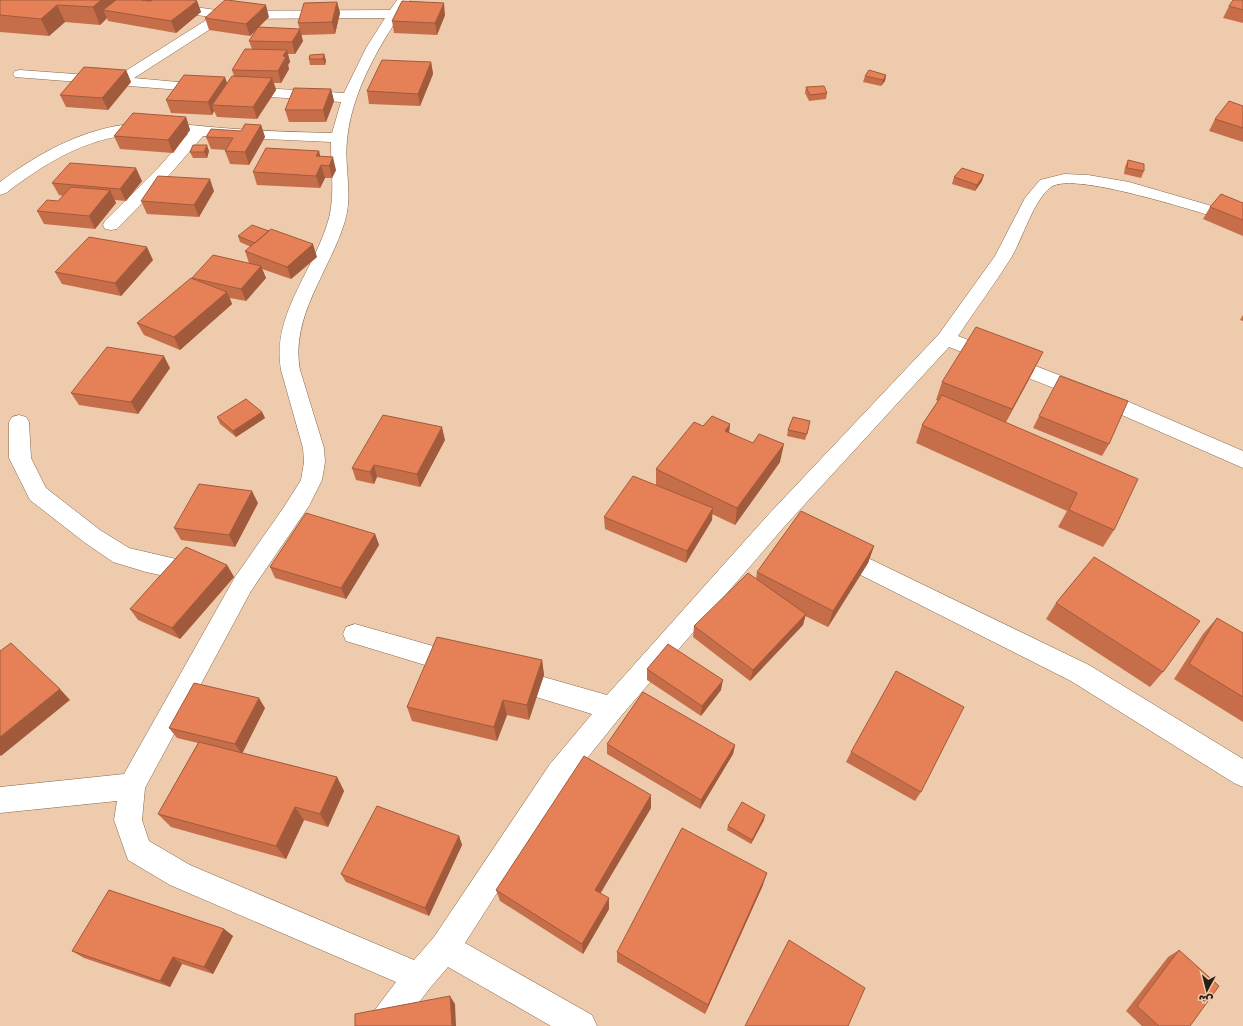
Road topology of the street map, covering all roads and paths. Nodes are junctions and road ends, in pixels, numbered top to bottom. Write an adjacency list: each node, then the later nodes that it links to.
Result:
1 (119, 0): 3 (street)
2 (398, 7): 3 (street); 8 (street)
3 (223, 15): 5 (street)
4 (20, 74): 5 (street)
5 (118, 82): 6 (street)
6 (218, 89)
7 (234, 90): 8 (street)
8 (349, 98): 10 (street)
9 (198, 131): 10 (street); 11 (street); 13 (street)
10 (339, 138): 20 (street)
11 (0, 190)
12 (1243, 220): 14 (street)
13 (111, 224)
14 (946, 339): 16 (street); 17 (street)
15 (19, 422): 20 (street)
16 (1243, 460)
17 (776, 521): 18 (street); 22 (street)
18 (798, 532)
19 (819, 542): 23 (street)
20 (244, 583): 24 (street)
21 (355, 634): 22 (street)
22 (612, 708): 26 (street)
23 (1243, 774)
24 (132, 786): 25 (street); 27 (street)
25 (0, 800)
26 (444, 948): 27 (street); 29 (street)
27 (419, 977): 28 (street)
28 (382, 1026)
29 (581, 1026)

